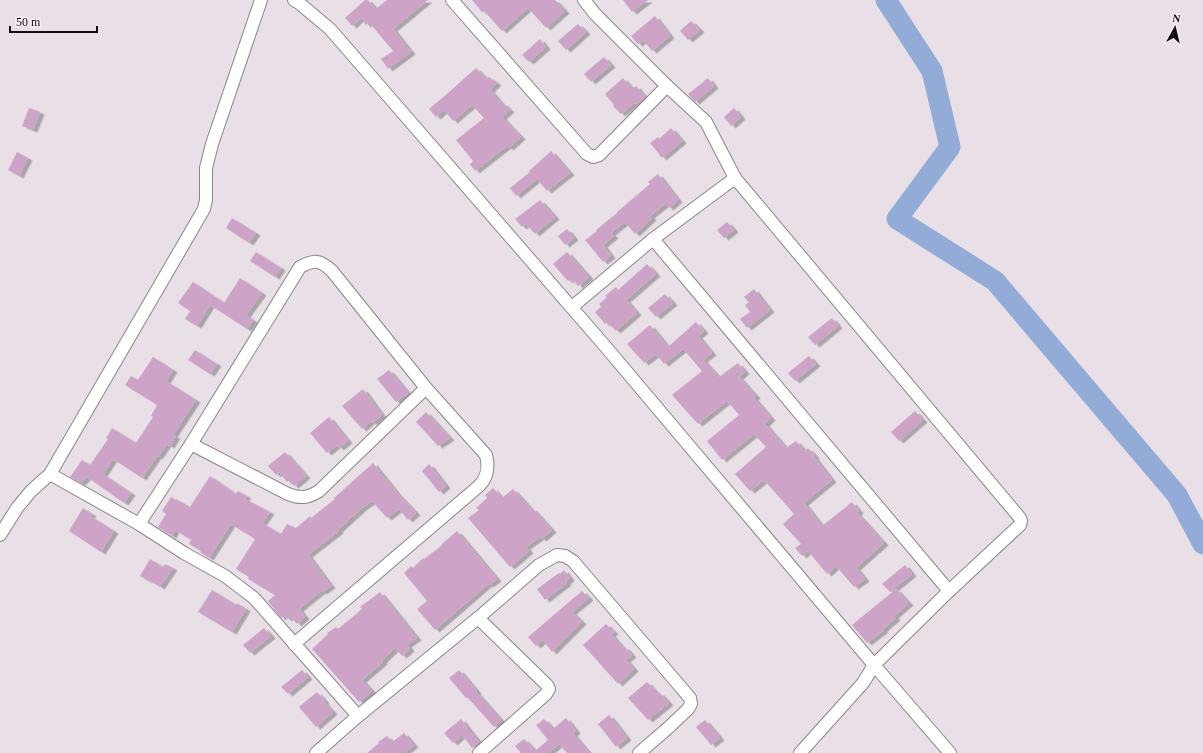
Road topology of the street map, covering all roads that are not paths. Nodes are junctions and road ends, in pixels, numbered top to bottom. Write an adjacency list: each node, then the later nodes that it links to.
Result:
1 (261, 0): 11 (street)
2 (294, 0): 8 (street)
3 (452, 0): 5 (street)
4 (584, 0): 5 (street)
5 (667, 86): 6 (street)
6 (735, 178): 7 (street); 14 (street)
7 (653, 240): 8 (street); 14 (street)
8 (572, 307): 17 (street)
9 (426, 388): 10 (street); 10 (street); 16 (street)
10 (192, 444): 12 (street)
11 (50, 474): 12 (street); 13 (street)
12 (139, 524): 16 (street)
13 (0, 535)
14 (949, 591): 17 (street)
15 (478, 618): 18 (street); 20 (street); 21 (street)
16 (294, 644): 18 (street)
17 (874, 665): 22 (street); 23 (street)
18 (358, 716): 19 (street)
19 (316, 753)
20 (479, 753)
21 (639, 753)
22 (800, 753)
23 (950, 753)

